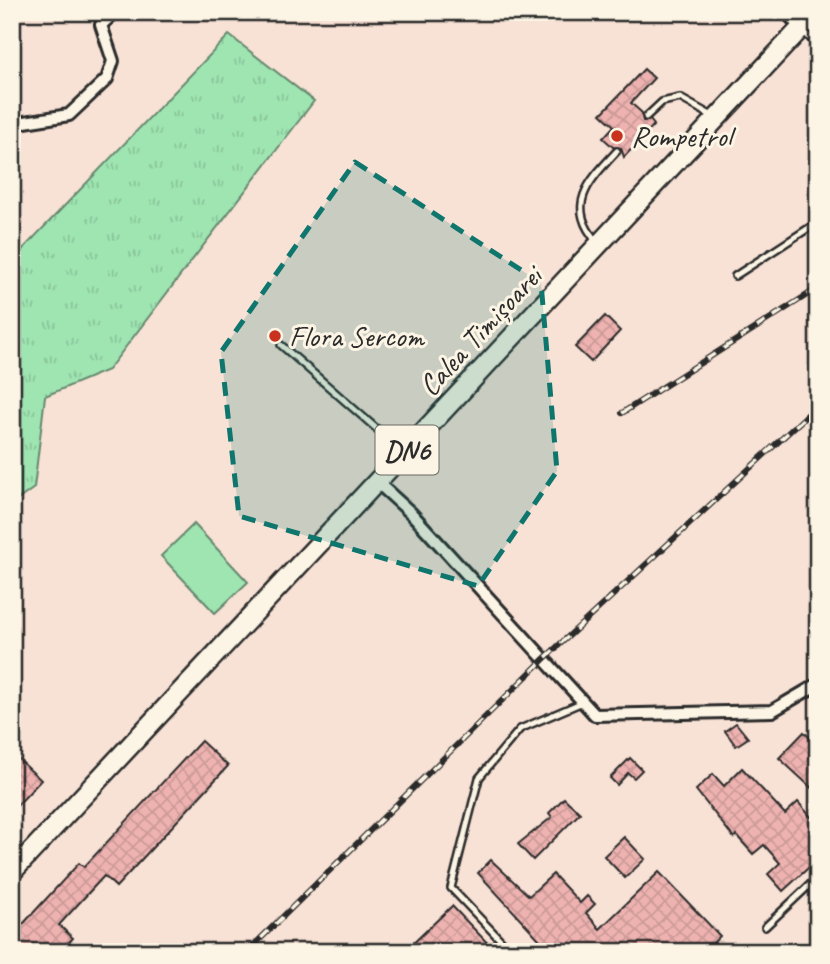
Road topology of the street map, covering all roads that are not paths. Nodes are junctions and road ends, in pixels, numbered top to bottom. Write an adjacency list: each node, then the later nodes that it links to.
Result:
1 (115, 12): 8 (street)
2 (786, 12): 4 (street)
3 (816, 12): 4 (main road, Calea Timișoarei / DN6)
4 (801, 28): 5 (lane); 7 (main road, Calea Timișoarei / DN6)
5 (818, 46)
6 (646, 117): 7 (lane)
7 (716, 118): 11 (main road, Calea Timișoarei / DN6)
8 (12, 124)
9 (617, 151): 11 (lane)
10 (818, 222): 12 (lane)
11 (599, 244): 14 (main road, Calea Timișoarei / DN6)
12 (735, 276)
13 (281, 345): 14 (lane)
14 (404, 453): 15 (main road, Calea Timișoarei / DN6)
15 (377, 482): 17 (street); 18 (main road, Calea Timișoarei / DN6)
16 (818, 684): 17 (street)
17 (583, 702): 21 (lane)
18 (12, 872)
19 (818, 877): 20 (lane)
20 (765, 927)
21 (512, 952)

